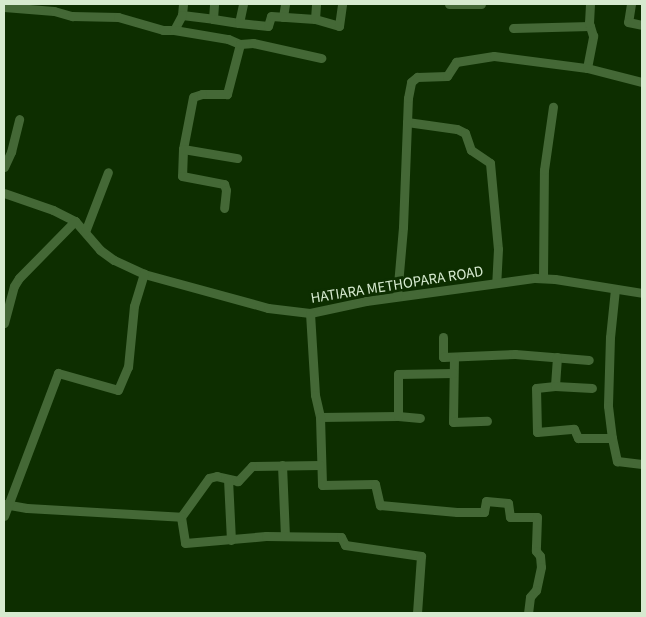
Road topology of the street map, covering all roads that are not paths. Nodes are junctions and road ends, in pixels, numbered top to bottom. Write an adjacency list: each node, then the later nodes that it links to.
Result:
1 (183, 4): 13 (street)
2 (214, 4): 15 (street)
3 (243, 4): 17 (street)
4 (284, 4): 14 (street)
5 (316, 4): 16 (street)
6 (342, 4): 16 (street)
7 (449, 4): 8 (street)
8 (481, 4)
9 (590, 4): 19 (street)
10 (631, 4): 18 (street)
11 (4, 7): 12 (street)
12 (55, 8): 21 (street)
13 (182, 15): 15 (street); 21 (street)
14 (283, 17): 16 (street); 17 (street)
15 (213, 19): 17 (street)
16 (314, 19)
17 (240, 23)
18 (642, 25)
19 (590, 26): 20 (street); 24 (street)
20 (513, 28)
21 (174, 30): 22 (street)
22 (240, 44): 23 (street); 29 (street)
23 (320, 58)
24 (587, 68): 25 (street); 28 (street)
25 (642, 82)
26 (553, 107): 38 (street)
27 (19, 119): 31 (street)
28 (407, 122): 39 (street); 42 (street)
29 (183, 149): 30 (street); 34 (street)
30 (237, 158)
31 (4, 167)
32 (108, 172): 36 (street)
33 (4, 193): 35 (street, HATIARA METHOPARA ROAD)
34 (224, 208)
35 (75, 221): 36 (street, HATIARA METHOPARA ROAD); 44 (street)
36 (85, 232): 37 (street, HATIARA METHOPARA ROAD)
37 (144, 274): 43 (street, HATIARA METHOPARA ROAD); 61 (street)
38 (543, 278): 39 (street, HATIARA METHOPARA ROAD); 40 (street, HATIARA METHOPARA ROAD)
39 (496, 283): 42 (street, HATIARA METHOPARA ROAD)
40 (615, 289): 41 (street, HATIARA METHOPARA ROAD); 56 (street)
41 (642, 293)
42 (397, 296): 43 (street, HATIARA METHOPARA ROAD)
43 (310, 313): 53 (street)
44 (4, 324)
45 (442, 337): 46 (street)
46 (454, 357): 47 (street); 49 (street)
47 (557, 357): 48 (street); 50 (street)
48 (589, 360)
49 (453, 373): 52 (street); 55 (street)
50 (555, 386): 51 (street); 56 (street)
51 (592, 388)
52 (398, 416): 53 (street); 54 (street)
53 (320, 418): 59 (street)
54 (420, 418)
55 (487, 421)
56 (612, 438): 57 (street)
57 (642, 464)
58 (282, 465): 59 (street); 60 (street); 64 (street)
59 (320, 465): 67 (street)
60 (228, 479): 63 (street); 65 (street)
61 (6, 504): 62 (street); 63 (street)
62 (4, 516)
63 (181, 517): 65 (street)
64 (285, 536): 65 (street); 66 (street)
65 (231, 540)
66 (417, 613)
67 (528, 613)

